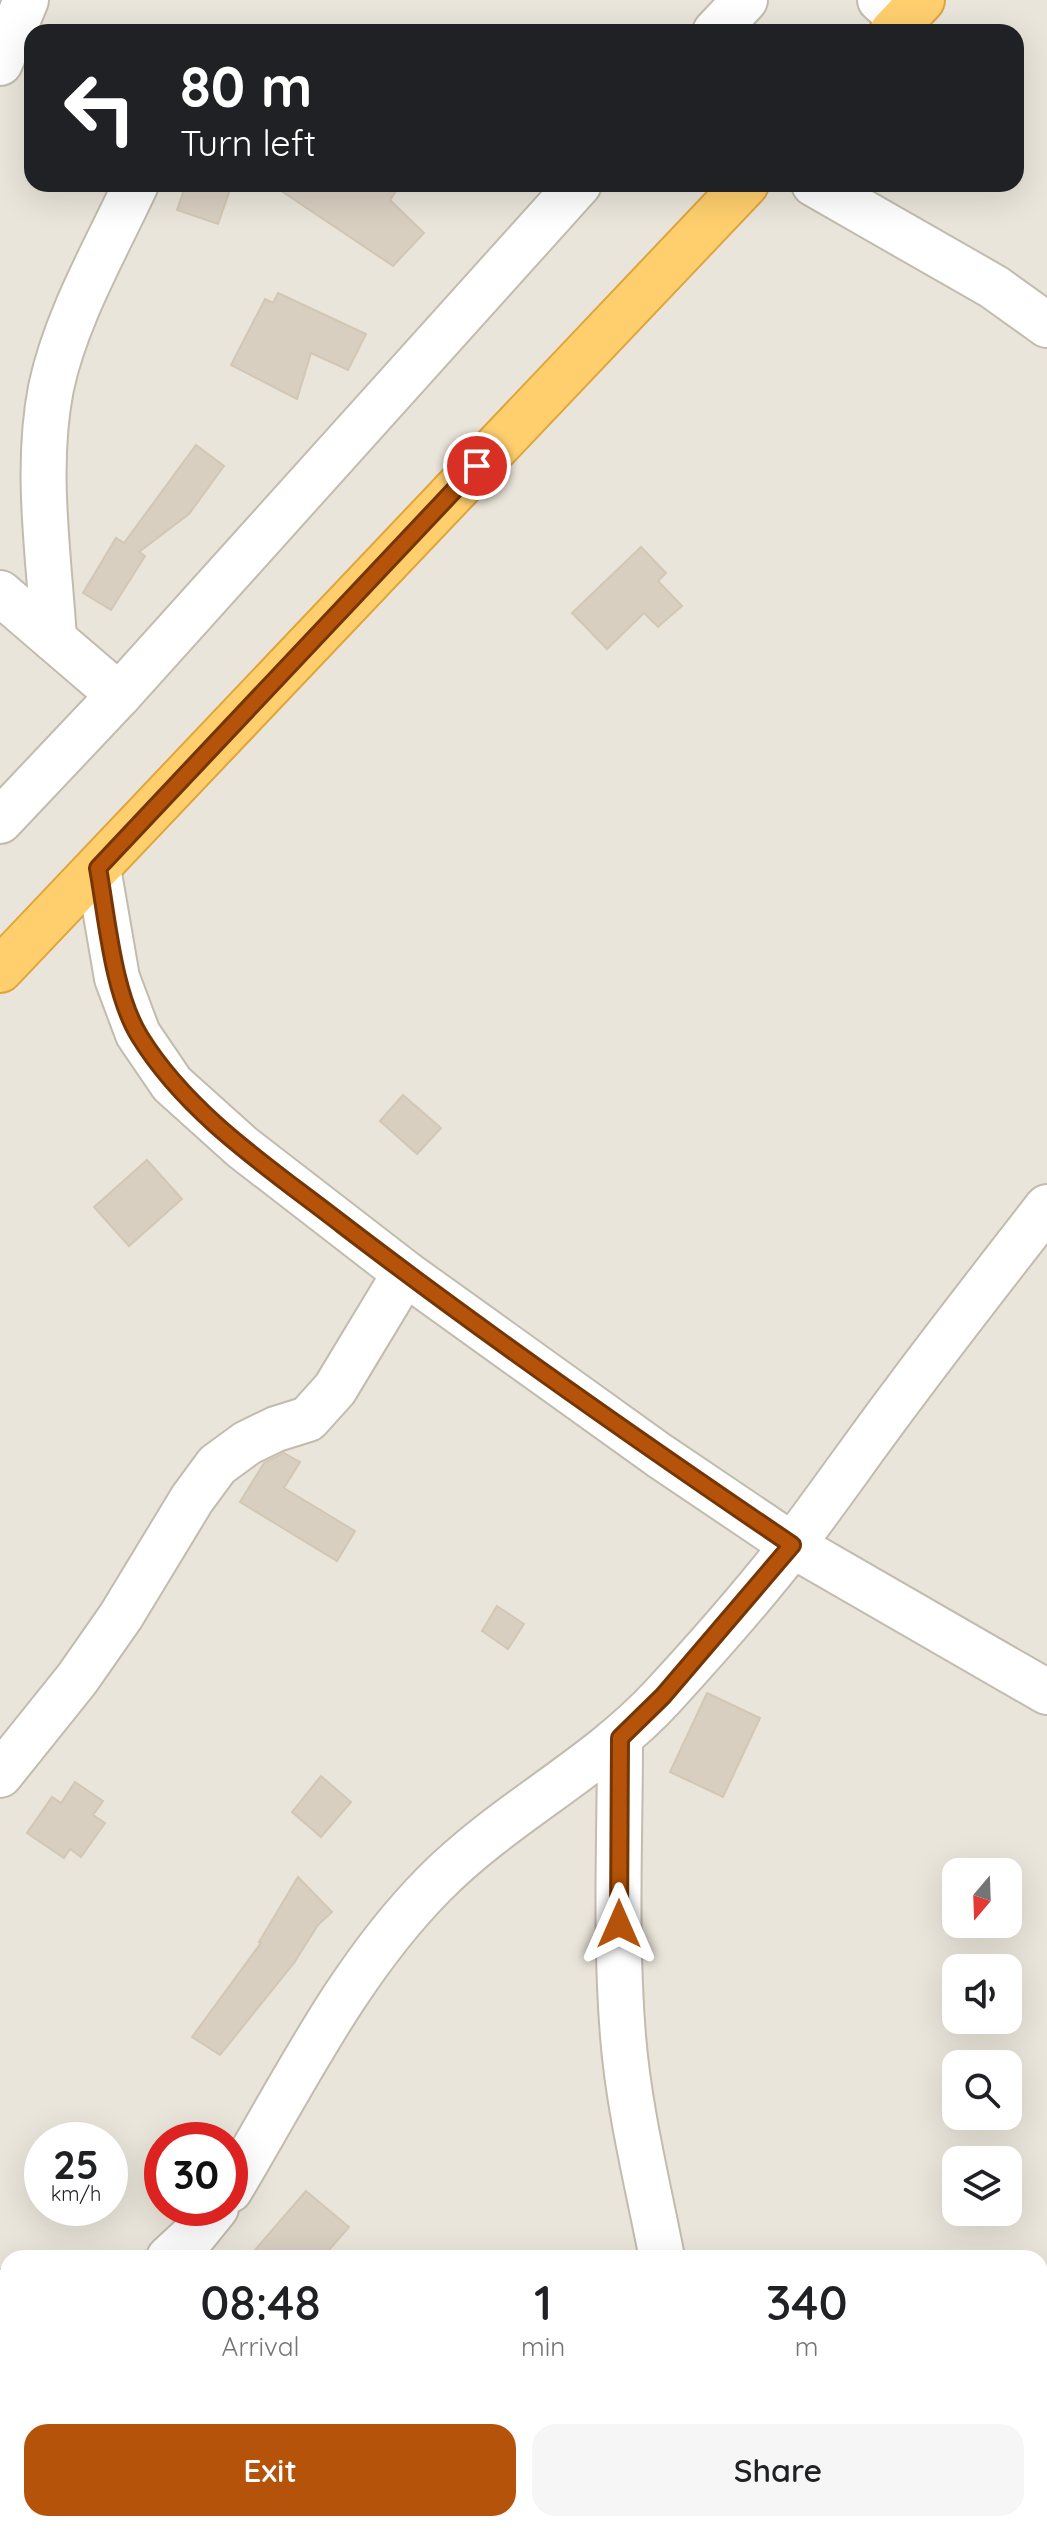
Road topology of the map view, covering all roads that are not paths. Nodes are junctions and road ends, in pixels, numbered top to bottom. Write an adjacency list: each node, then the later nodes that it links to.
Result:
1 (26, 0): 4 (street)
2 (745, 0): 3 (street)
3 (722, 24)
4 (0, 63)
5 (132, 192): 11 (street)
6 (572, 192): 12 (street)
7 (738, 192): 14 (highway)
8 (828, 192): 9 (street)
9 (1047, 325)
10 (0, 593): 11 (street)
11 (54, 639): 12 (street)
12 (119, 695): 13 (street)
13 (0, 821)
14 (98, 868): 15 (highway); 17 (street)
15 (0, 970)
16 (1047, 1207): 18 (street)
17 (405, 1273): 18 (street); 21 (street)
18 (792, 1545): 19 (street); 20 (street)
19 (1047, 1692)
20 (620, 1738): 22 (street); 25 (street)
21 (0, 1775)
22 (248, 2160)
23 (199, 2226): 24 (street)
24 (177, 2250)
25 (660, 2250)

